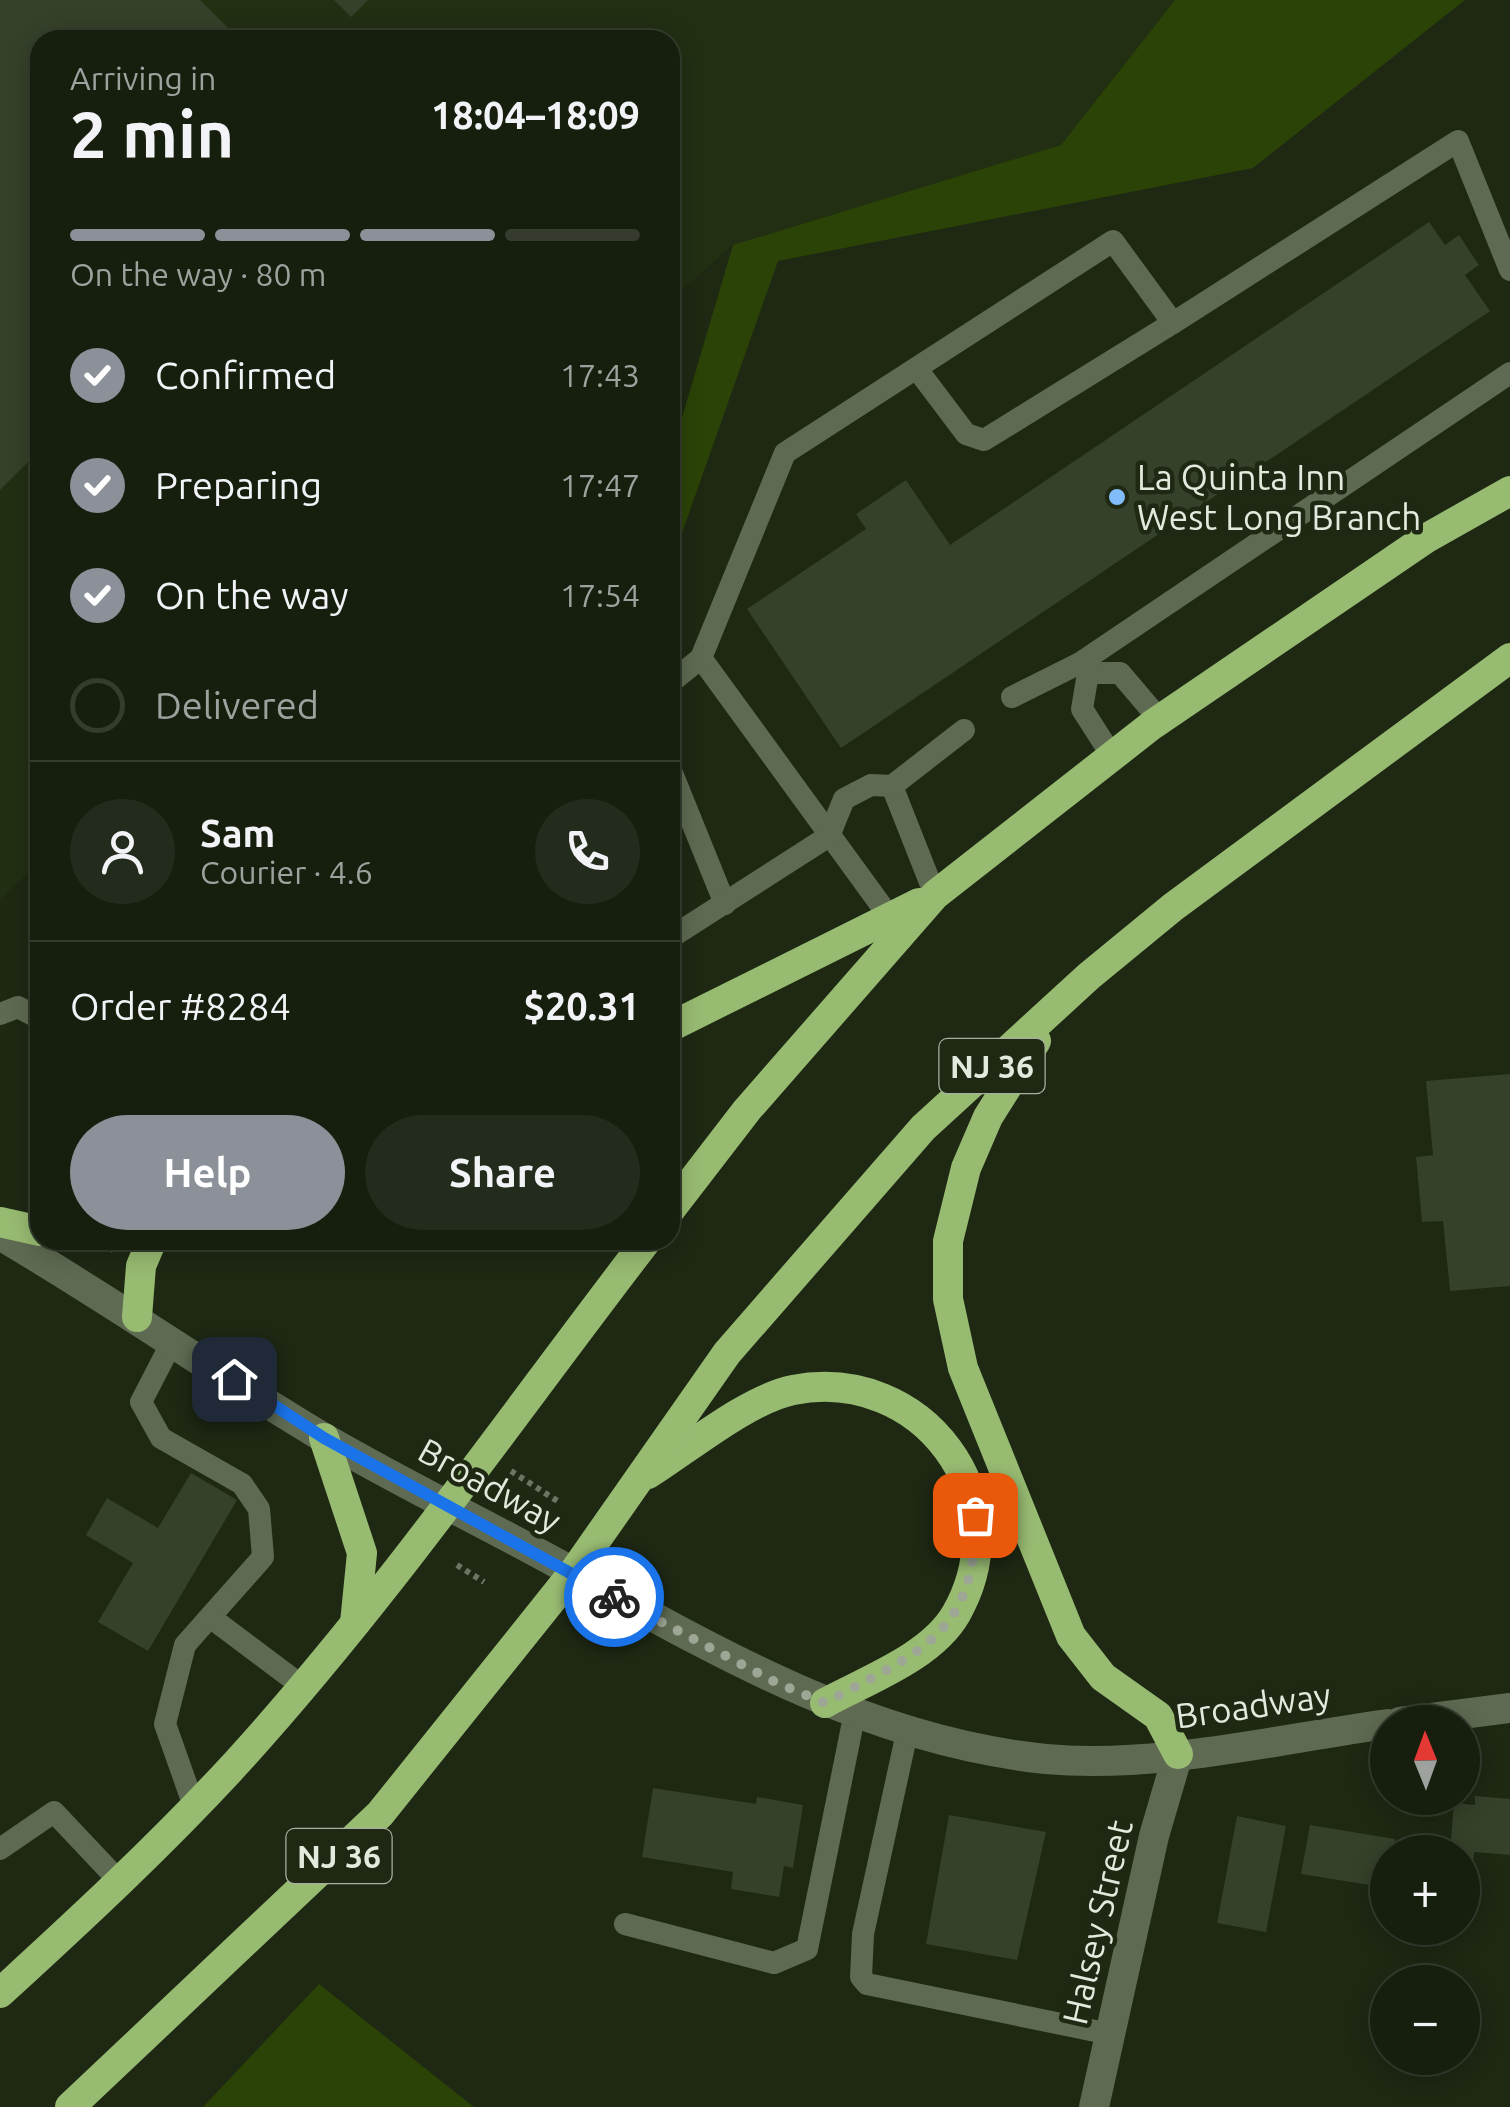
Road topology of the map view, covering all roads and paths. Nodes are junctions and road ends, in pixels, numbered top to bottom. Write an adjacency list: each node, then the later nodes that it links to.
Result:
1 (1510, 270): 2 (lane)
2 (1172, 323): 3 (lane); 3 (lane)
3 (916, 368): 6 (lane)
4 (1510, 372): 8 (lane)
5 (1510, 491): 11 (highway)
6 (701, 658): 9 (lane); 16 (lane)
7 (1510, 658): 21 (highway, NJ 36)
8 (1084, 668): 10 (lane); 11 (lane); 13 (lane)
9 (680, 674)
10 (1012, 697)
11 (1160, 720): 13 (highway)
12 (964, 730): 14 (lane)
13 (1112, 756): 17 (highway)
14 (892, 786): 16 (lane); 17 (lane)
15 (680, 792): 18 (lane)
16 (829, 836): 18 (lane); 19 (lane)
17 (935, 895): 19 (highway)
18 (726, 904): 20 (lane)
19 (895, 926): 24 (highway); 25 (highway)
20 (680, 932)
21 (1055, 1010): 35 (highway, NJ 36); 50 (highway)
22 (30, 1013): 23 (lane)
23 (0, 1014)
24 (680, 1023)
25 (680, 1197)
26 (0, 1222): 27 (highway)
27 (30, 1228)
28 (0, 1236): 31 (street, Broadway)
29 (148, 1250): 31 (highway)
30 (639, 1250): 36 (highway)
31 (137, 1316): 32 (street, Broadway)
32 (173, 1340): 33 (street, Broadway); 41 (lane)
33 (324, 1438): 36 (street, Broadway); 42 (highway)
34 (510, 1470): 37 (path)
35 (633, 1484): 39 (highway, NJ 36); 44 (highway)
36 (446, 1502): 39 (street, Broadway); 42 (highway)
37 (559, 1502)
38 (457, 1565): 40 (path)
39 (573, 1572): 44 (street, Broadway); 57 (highway, NJ 36)
40 (484, 1582)
41 (210, 1617): 43 (lane); 51 (lane)
42 (355, 1623): 43 (highway)
43 (302, 1686): 51 (highway)
44 (825, 1703): 46 (street, Broadway)
45 (1510, 1708): 47 (street)
46 (855, 1712): 49 (street, Broadway); 54 (lane)
47 (1480, 1712)
48 (1370, 1727): 50 (street, Broadway)
49 (908, 1728): 50 (street, Broadway); 56 (lane)
50 (1178, 1754): 56 (street, Halsey Street)
51 (194, 1806): 53 (highway)
52 (0, 1848): 53 (lane)
53 (120, 1882): 55 (highway)
54 (625, 1924)
55 (0, 1993)
56 (1110, 2034): 58 (street, Halsey Street)
57 (70, 2107)
58 (1094, 2107)

